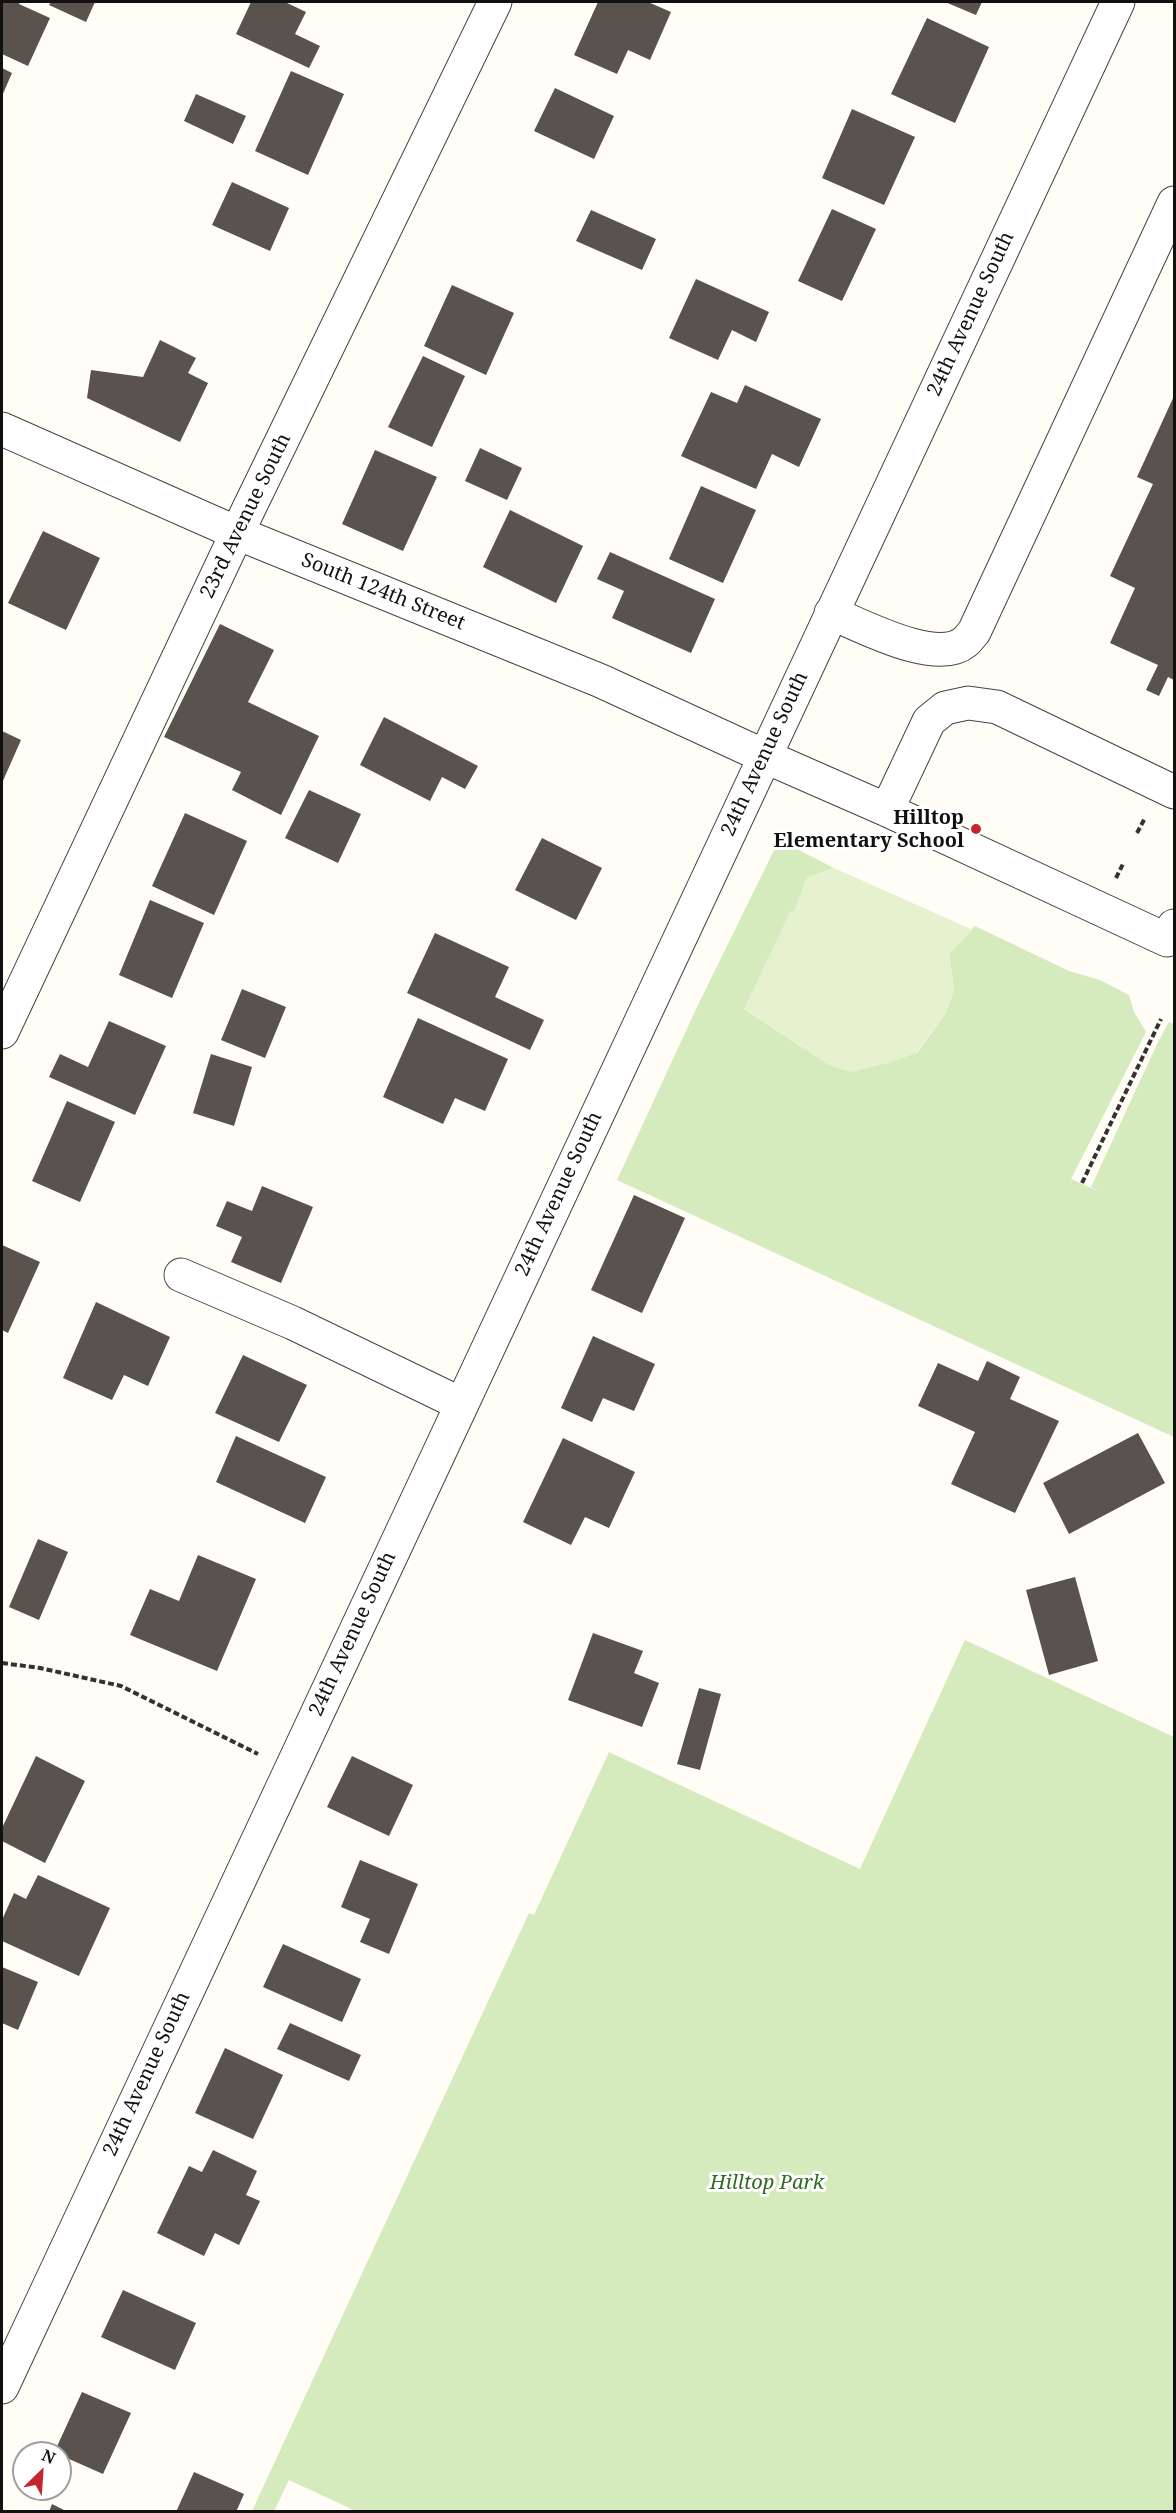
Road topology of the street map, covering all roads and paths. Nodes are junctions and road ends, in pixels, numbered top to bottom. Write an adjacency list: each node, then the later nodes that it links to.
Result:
1 (495, 2): 5 (street, 23rd Avenue South)
2 (1118, 2): 6 (street, 24th Avenue South)
3 (1174, 203): 6 (street)
4 (2, 429): 5 (street, South 124th Street)
5 (237, 533): 7 (street, South 124th Street); 12 (street, 23rd Avenue South)
6 (831, 613): 7 (street, 24th Avenue South)
7 (764, 756): 9 (street, South 124th Street); 15 (street, 24th Avenue South)
8 (1174, 792): 9 (street)
9 (887, 810): 10 (street, South 124th Street)
10 (1174, 926)
11 (1161, 1019): 13 (path)
12 (2, 1032)
13 (1082, 1183)
14 (181, 1275): 15 (street)
15 (460, 1404): 17 (street, 24th Avenue South)
16 (2, 1663): 17 (path)
17 (290, 1769): 18 (street, 24th Avenue South)
18 (2, 2386)

